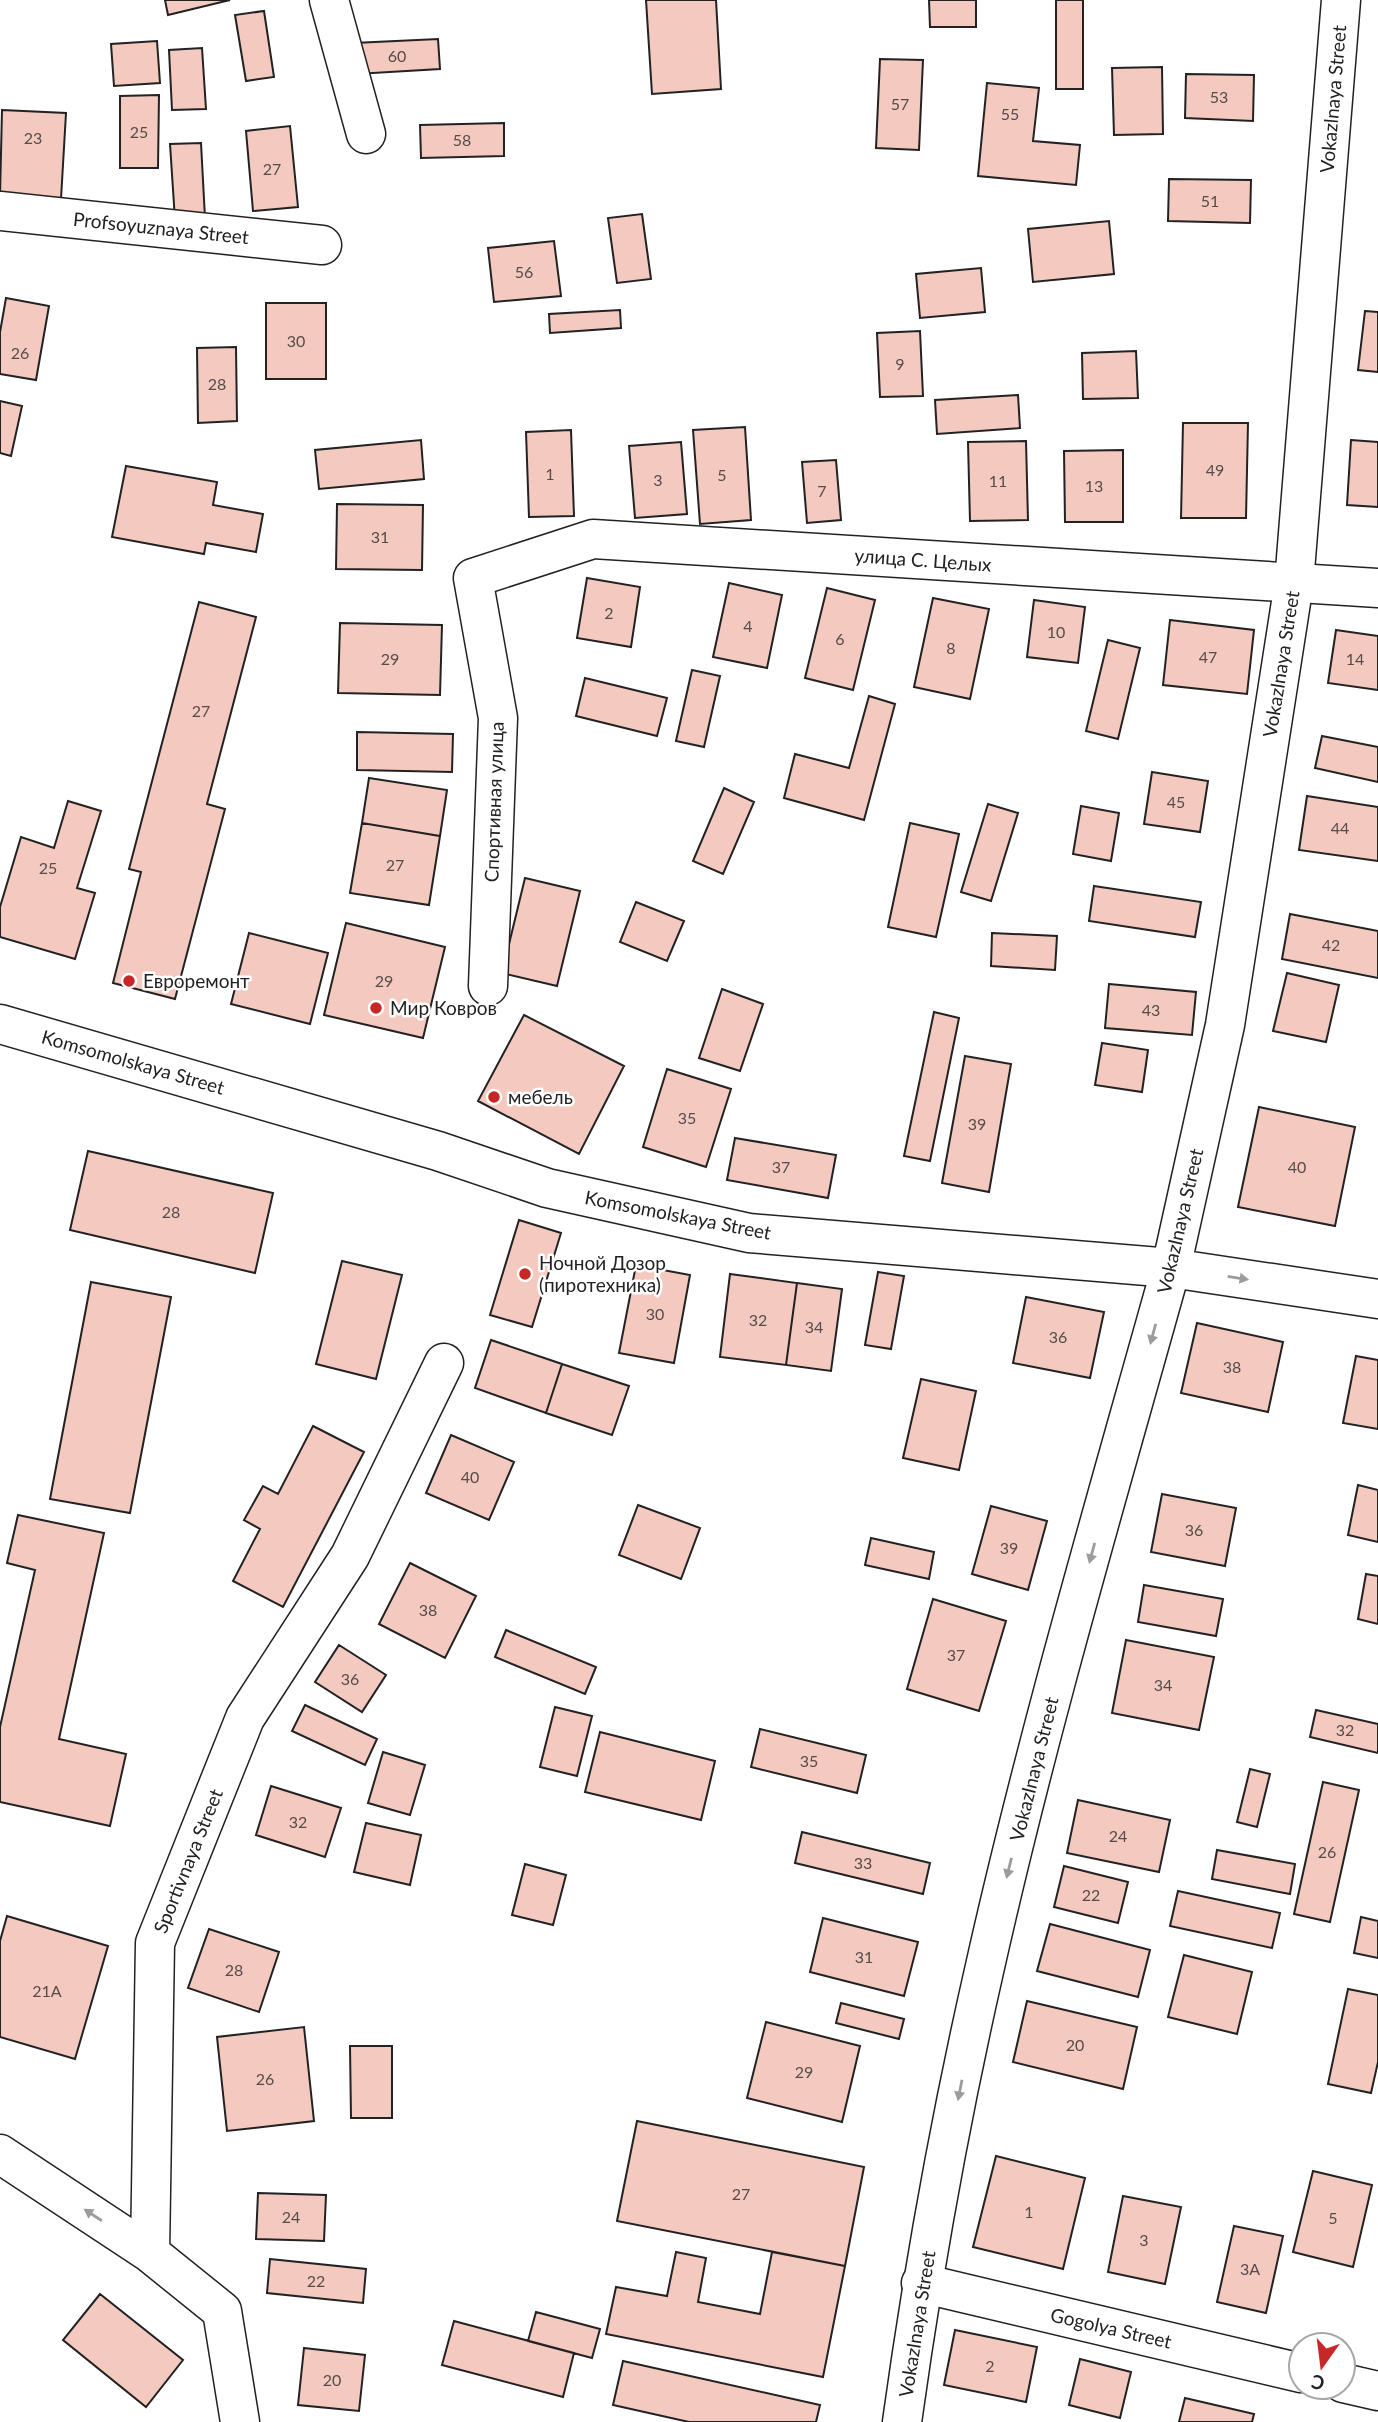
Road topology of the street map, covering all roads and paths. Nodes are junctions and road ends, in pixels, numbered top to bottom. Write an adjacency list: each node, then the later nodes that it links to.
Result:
1 (329, 0): 3 (street)
2 (1341, 0): 7 (street, Vokazlnaya Street)
3 (366, 134)
4 (0, 211): 5 (street, Profsoyuznaya Street)
5 (322, 245)
6 (473, 578): 7 (street, улица С. Целых); 9 (street, Спортивная улица)
7 (1294, 583): 8 (street, улица С. Целых); 11 (street, Vokazlnaya Street)
8 (1378, 588)
9 (488, 986)
10 (0, 1024): 11 (street, Komsomolskaya Street)
11 (1171, 1268): 12 (street, Komsomolskaya Street, one-way to 12); 16 (street, Vokazlnaya Street, one-way to 16)
12 (1378, 1300)
13 (444, 1363): 15 (street, Sportivnaya Street)
14 (0, 2154): 15 (street, one-way to 14)
15 (150, 2253): 20 (street)
16 (921, 2283): 17 (street, Gogolya Street); 21 (street, Vokazlnaya Street)
17 (1287, 2370)
18 (1357, 2386): 19 (street)
19 (1378, 2391)
20 (240, 2422)
21 (902, 2422)

